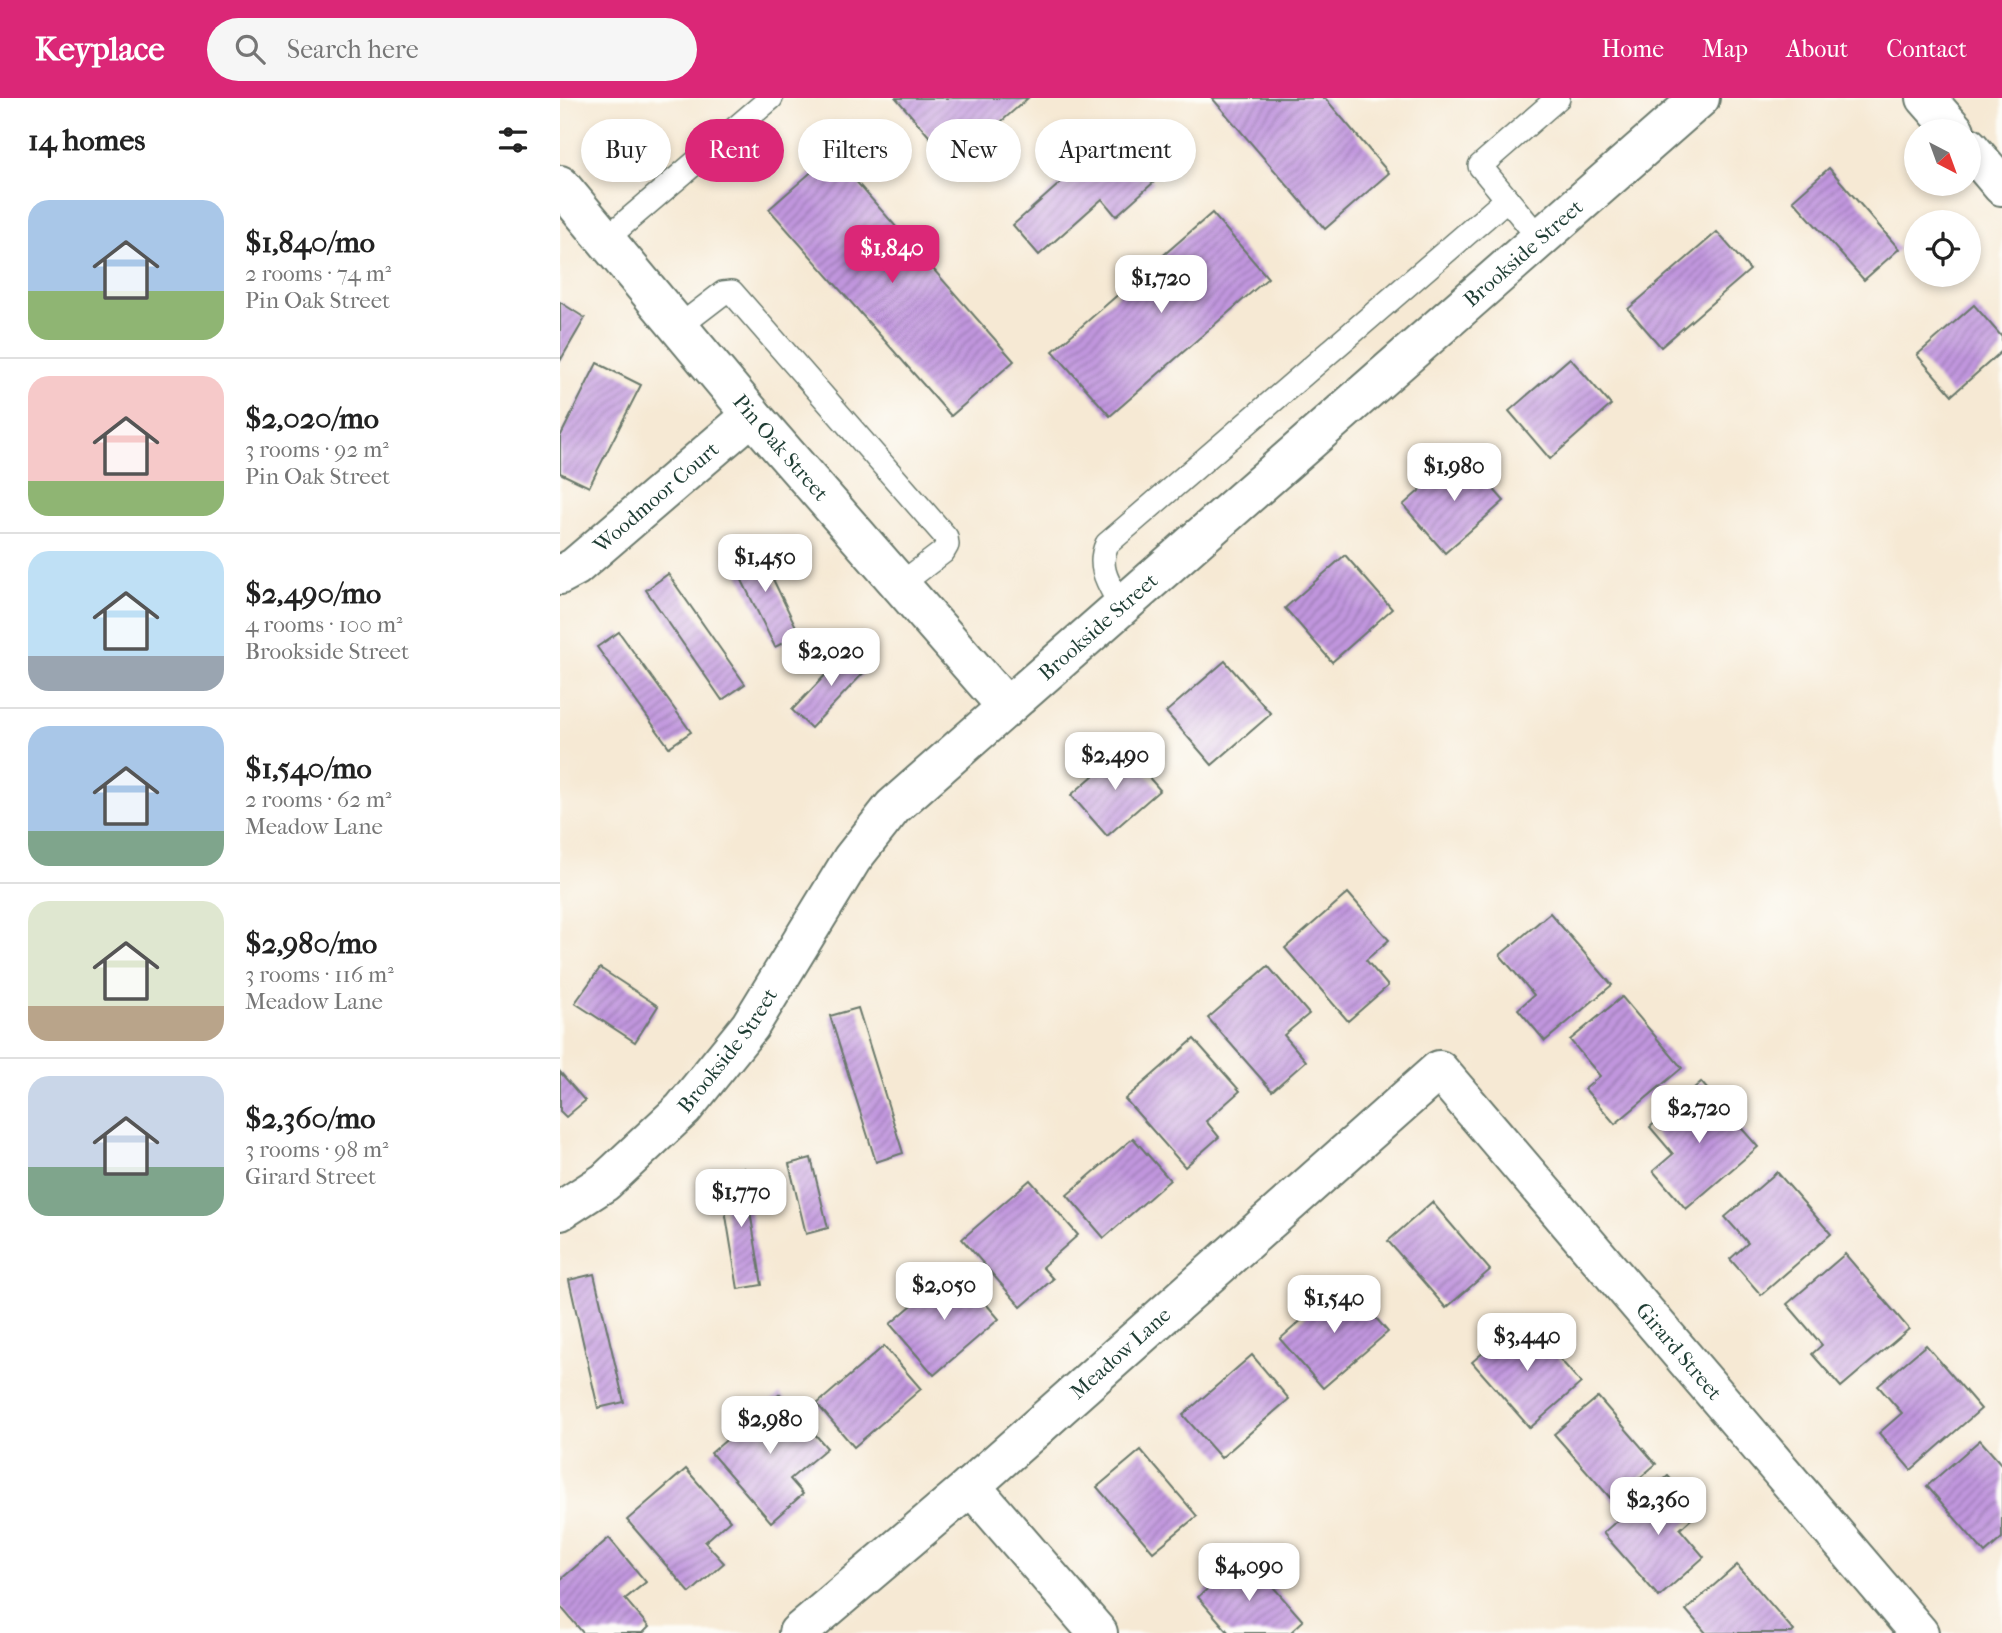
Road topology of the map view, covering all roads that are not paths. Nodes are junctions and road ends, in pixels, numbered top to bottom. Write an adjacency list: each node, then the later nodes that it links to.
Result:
1 (771, 98): 10 (lane)
2 (1558, 98): 9 (lane)
3 (1700, 98): 11 (street, Brookside Street)
4 (1926, 98): 5 (street)
5 (1944, 119)
6 (1981, 162): 8 (street)
7 (560, 185): 10 (street, Pin Oak Street)
8 (2002, 186)
9 (1507, 199): 11 (lane); 16 (lane)
10 (607, 238): 12 (street, Pin Oak Street)
11 (1540, 239): 16 (street, Brookside Street)
12 (680, 326): 13 (street, Pin Oak Street); 15 (lane)
13 (752, 415): 14 (street, Woodmoor Court); 15 (street, Pin Oak Street)
14 (560, 575)
15 (901, 584): 17 (street, Pin Oak Street)
16 (1121, 606): 17 (street, Brookside Street)
17 (1006, 706): 19 (street, Brookside Street)
18 (1440, 1070): 20 (street, Meadow Lane); 23 (street, Girard Street)
19 (560, 1211)
20 (971, 1486): 21 (street, Meadow Lane); 22 (street)
21 (798, 1633)
22 (1098, 1633)
23 (1919, 1633)

